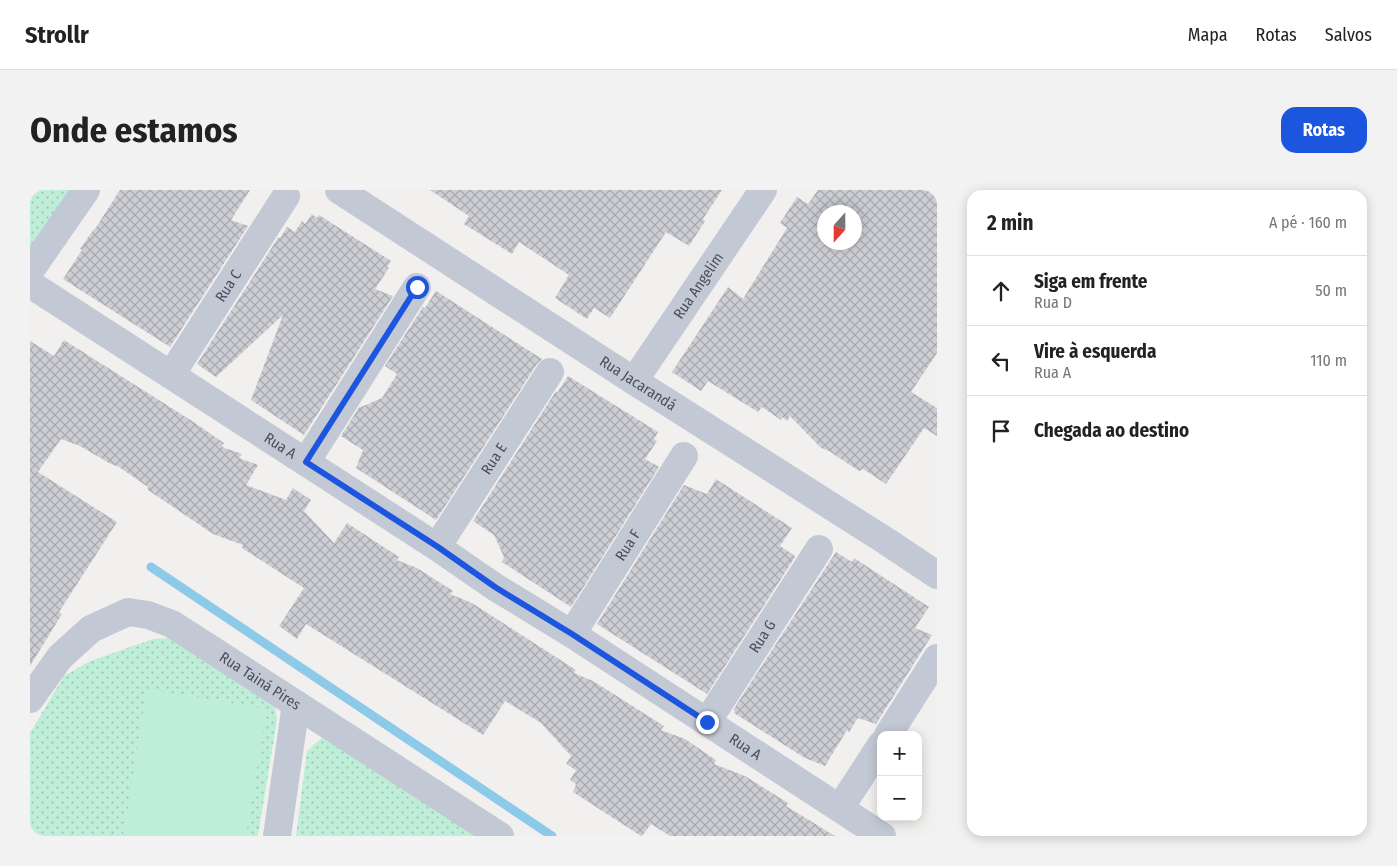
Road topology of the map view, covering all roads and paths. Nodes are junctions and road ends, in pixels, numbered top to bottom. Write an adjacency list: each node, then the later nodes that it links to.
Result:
1 (86, 190): 5 (street)
2 (339, 190): 10 (street, Rua Jacarandá)
3 (763, 190): 10 (street, Rua Angelim)
4 (286, 196): 9 (street, Rua C)
5 (30, 271)
6 (30, 284): 9 (street, Rua A)
7 (417, 287): 12 (street)
8 (550, 372): 13 (street, Rua E)
9 (171, 375): 12 (street, Rua A)
10 (634, 382): 15 (street, Rua Jacarandá)
11 (684, 456): 16 (street, Rua F)
12 (306, 462): 13 (street, Rua A)
13 (438, 547): 16 (street, Rua A)
14 (819, 549): 20 (street, Rua G)
15 (937, 575)
16 (572, 634): 20 (street, Rua A)
17 (937, 658): 21 (street)
18 (30, 699): 19 (street, Rua Tainá Pires)
19 (296, 704): 24 (street); 25 (street, Rua Tainá Pires)
20 (707, 722): 23 (street, Rua A)
21 (891, 731)
22 (877, 751): 23 (street)
23 (840, 808): 26 (street, Rua A)
24 (277, 836)
25 (500, 836)
26 (882, 836)

